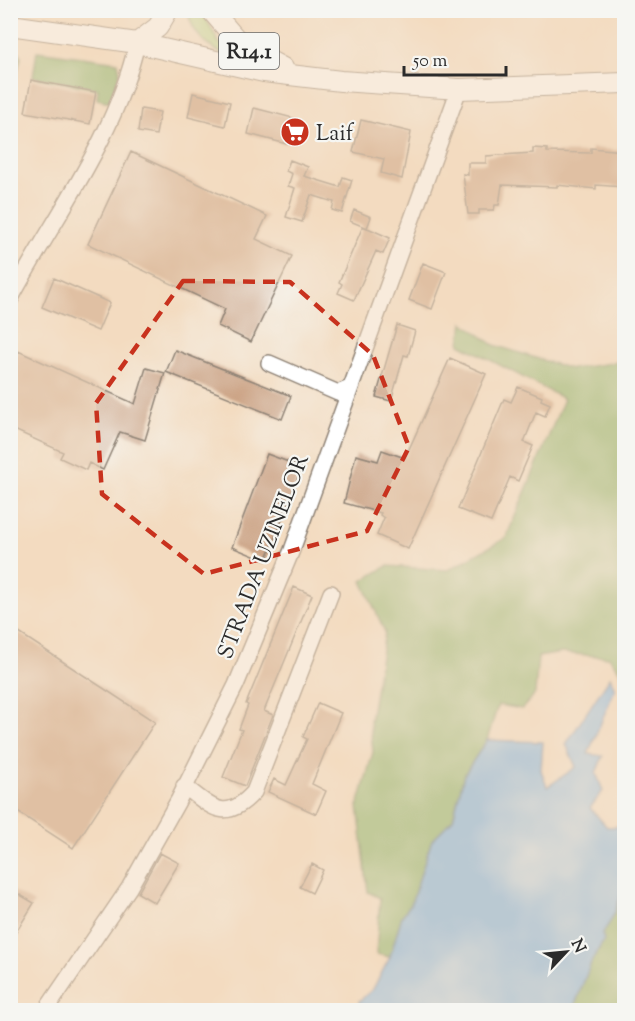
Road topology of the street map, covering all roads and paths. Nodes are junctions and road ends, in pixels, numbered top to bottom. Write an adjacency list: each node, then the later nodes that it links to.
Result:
1 (168, 10): 4 (main road)
2 (211, 10): 5 (main road, R14.1)
3 (10, 26): 4 (main road)
4 (137, 43): 5 (main road, R14.1); 8 (street)
5 (299, 75): 7 (main road, R14.1)
6 (624, 83): 7 (main road, R14.1)
7 (459, 89): 10 (street, STRADA UZINELOR)
8 (10, 300)
9 (269, 363): 10 (street)
10 (350, 388): 12 (street, STRADA UZINELOR)
11 (331, 593): 12 (street)
12 (184, 786): 13 (street, STRADA UZINELOR)
13 (46, 1011)

